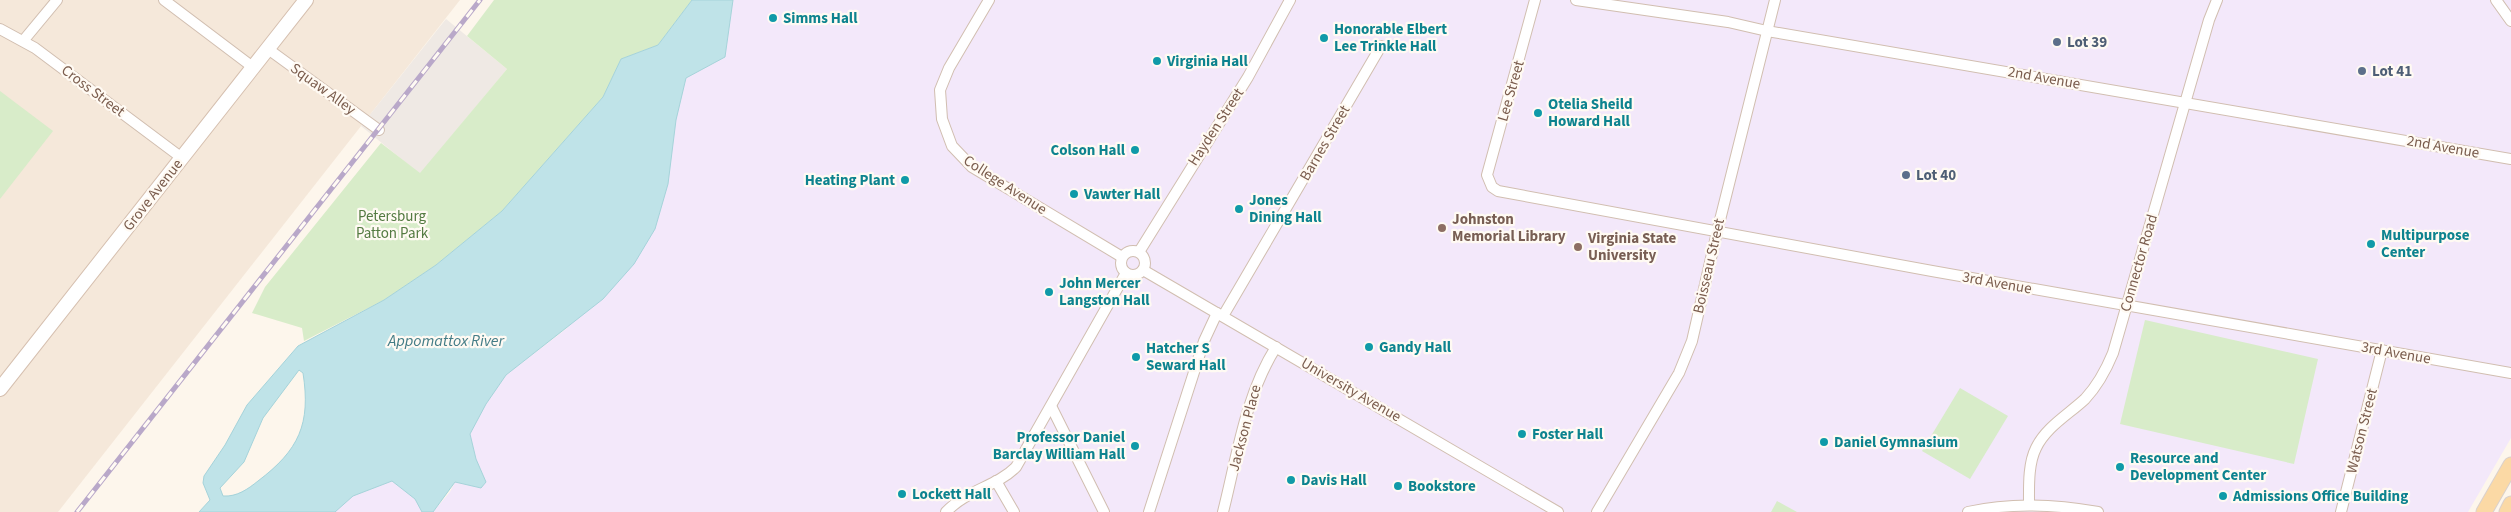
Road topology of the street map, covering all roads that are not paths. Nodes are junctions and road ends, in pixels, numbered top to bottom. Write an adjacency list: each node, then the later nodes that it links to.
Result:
1 (57, 0): 14 (street)
2 (164, 0): 17 (street)
3 (306, 0): 16 (main road, Grove Avenue)
4 (989, 0): 25 (street, College Avenue)
5 (1290, 0): 24 (street, Hayden Street)
6 (1535, 0): 22 (street, Lee Street)
7 (1576, 0): 13 (street, 2nd Avenue)
8 (1775, 0): 13 (street, Boisseau Street)
9 (2217, 0): 18 (street, Connector Road)
10 (2496, 0): 11 (street)
11 (2511, 21)
12 (0, 29): 14 (street, Cross Street)
13 (1767, 32): 18 (street, 2nd Avenue); 23 (street, Boisseau Street)
14 (23, 40): 20 (street, Cross Street)
15 (1381, 46): 29 (street, Barnes Street)
16 (268, 49): 17 (main road, Grove Avenue); 19 (street, Squaw Alley)
17 (254, 68): 20 (main road, Grove Avenue)
18 (2185, 103): 21 (street, 2nd Avenue); 28 (street, Connector Road)
19 (379, 130)
20 (182, 158): 33 (main road, Grove Avenue)
21 (2511, 159)
22 (1489, 181): 23 (street, 3rd Avenue)
23 (1717, 232): 28 (street, 3rd Avenue); 45 (street, Boisseau Street)
24 (1139, 252): 25 (street); 26 (street)
25 (1122, 257): 27 (street)
26 (1143, 270): 27 (street); 29 (street, University Avenue)
27 (1126, 273): 34 (street)
28 (2127, 306): 31 (street, 3rd Avenue); 38 (street, Connector Road)
29 (1220, 315): 30 (street, University Avenue); 42 (street, Barnes Street)
30 (1276, 347): 43 (street, Jackson Place); 44 (street, University Avenue)
31 (2382, 350): 32 (street, 3rd Avenue); 48 (street, Watson Street)
32 (2511, 373)
33 (0, 390)
34 (1052, 408): 36 (street); 41 (street)
35 (2511, 465): 49 (main road)
36 (996, 481): 39 (street); 40 (street)
37 (2511, 504): 50 (main road)
38 (2029, 505): 46 (street); 47 (street)
39 (946, 512)
40 (1014, 512)
41 (1104, 512)
42 (1149, 512)
43 (1223, 512)
44 (1558, 512)
45 (1597, 512)
46 (1968, 512)
47 (2098, 512)
48 (2342, 512)
49 (2484, 512)
50 (2507, 512)

